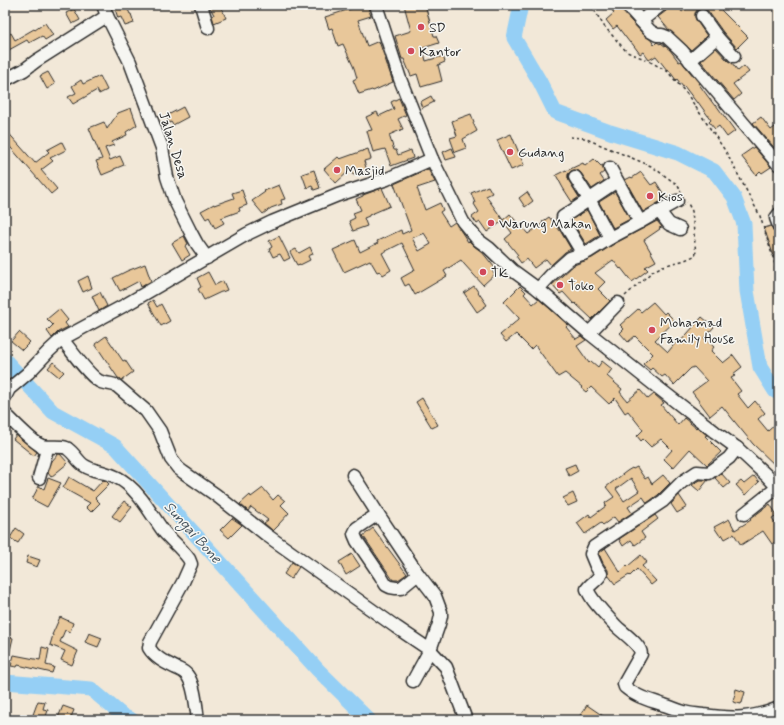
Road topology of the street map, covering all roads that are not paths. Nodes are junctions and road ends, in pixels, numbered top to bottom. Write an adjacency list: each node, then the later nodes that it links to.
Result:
1 (103, 5): 6 (street, Jalan Desa)
2 (201, 5): 9 (street)
3 (376, 5): 14 (street)
4 (627, 5): 8 (street)
5 (661, 5): 8 (street)
6 (107, 16): 13 (street); 28 (street, Jalan Desa)
7 (702, 16): 10 (street)
8 (641, 21): 12 (street)
9 (208, 28)
10 (717, 37): 11 (street); 12 (street)
11 (734, 56)
12 (690, 60): 15 (street)
13 (5, 80)
14 (432, 159): 28 (street); 29 (street)
15 (779, 165)
16 (610, 168): 18 (street)
17 (575, 177): 19 (street)
18 (618, 181): 19 (street); 23 (street)
19 (589, 199): 26 (street); 27 (street)
20 (677, 202): 21 (street)
21 (660, 211): 23 (street); 25 (street)
22 (779, 214): 24 (street)
23 (640, 222): 26 (street)
24 (779, 226)
25 (680, 229)
26 (610, 238): 27 (street)
27 (583, 254): 29 (street)
28 (206, 258): 32 (street)
29 (538, 289): 31 (street)
30 (618, 303): 31 (street)
31 (589, 333): 36 (street)
32 (62, 340): 33 (street); 43 (street)
33 (7, 393)
34 (5, 414): 35 (street)
35 (49, 447): 38 (street); 46 (street)
36 (738, 448): 39 (street); 45 (street)
37 (354, 475): 40 (street)
38 (39, 478)
39 (778, 488): 41 (street)
40 (378, 514): 42 (street); 42 (street)
41 (744, 514)
42 (418, 574): 43 (street)
43 (430, 650): 44 (street); 47 (street)
44 (413, 681)
45 (779, 708)
46 (198, 720)
47 (466, 720)

